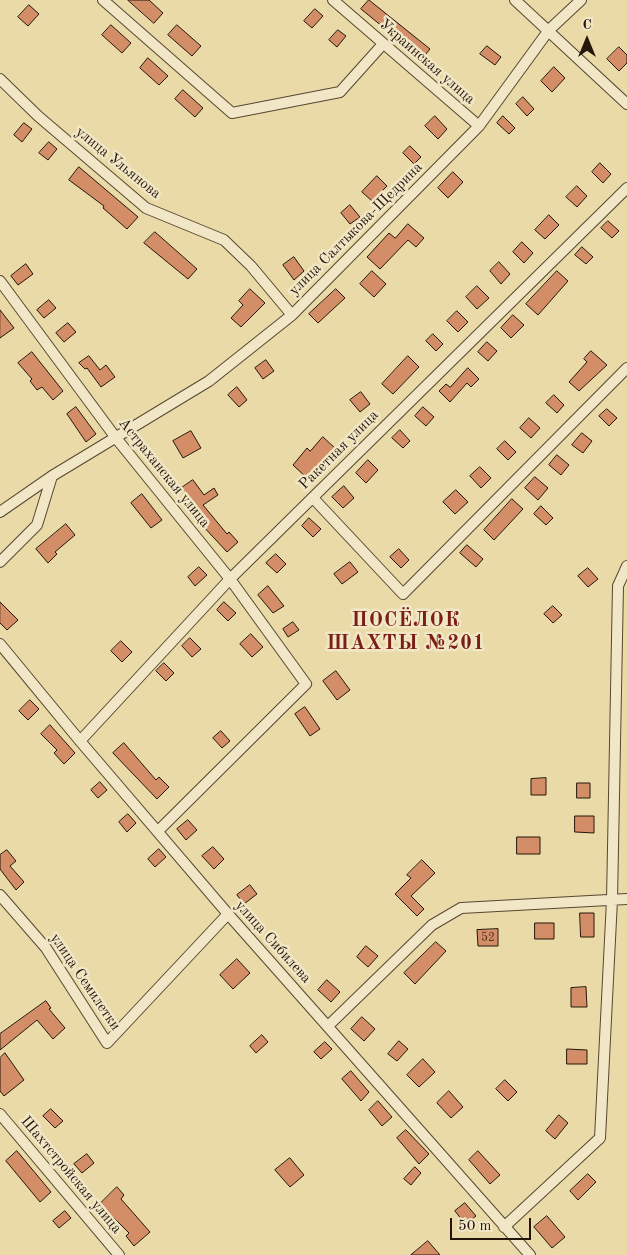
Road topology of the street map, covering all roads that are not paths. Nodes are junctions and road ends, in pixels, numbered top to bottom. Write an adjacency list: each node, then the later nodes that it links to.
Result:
1 (103, 0): 6 (street)
2 (333, 0): 6 (street, Украинская улица)
3 (515, 0): 5 (street)
4 (580, 0): 5 (street, улица Салтыкова-Щедрина)
5 (549, 30): 8 (street); 9 (street, улица Салтыкова-Щедрина)
6 (383, 44): 9 (street, Украинская улица)
7 (0, 79): 12 (street, улица Ульянова)
8 (627, 104)
9 (479, 126): 12 (street, улица Салтыкова-Щедрина)
10 (627, 188): 16 (street, Ракетная улица)
11 (0, 281): 14 (street, Астраханская улица)
12 (292, 315): 14 (street, улица Салтыкова-Щедрина)
13 (627, 368): 16 (street)
14 (116, 438): 15 (street); 20 (street, Астраханская улица)
15 (52, 476): 17 (street); 18 (street)
16 (313, 498): 20 (street, Ракетная улица)
17 (0, 512)
18 (0, 562)
19 (627, 566): 26 (street)
20 (230, 579): 22 (street, Ракетная улица); 23 (street, Астраханская улица)
21 (0, 644): 22 (street, улица Сибилева)
22 (80, 741): 23 (street, улица Сибилева)
23 (158, 831): 27 (street, улица Сибилева)
24 (0, 895): 27 (street, улица Семилетки)
25 (627, 899): 26 (street)
26 (612, 900): 28 (street); 30 (street)
27 (228, 914): 28 (street, улица Сибилева)
28 (328, 1026): 30 (street, улица Сибилева)
29 (0, 1114): 31 (street, Шахтстройская улица)
30 (504, 1227): 32 (street, улица Сибилева)
31 (119, 1255)
32 (530, 1255)

